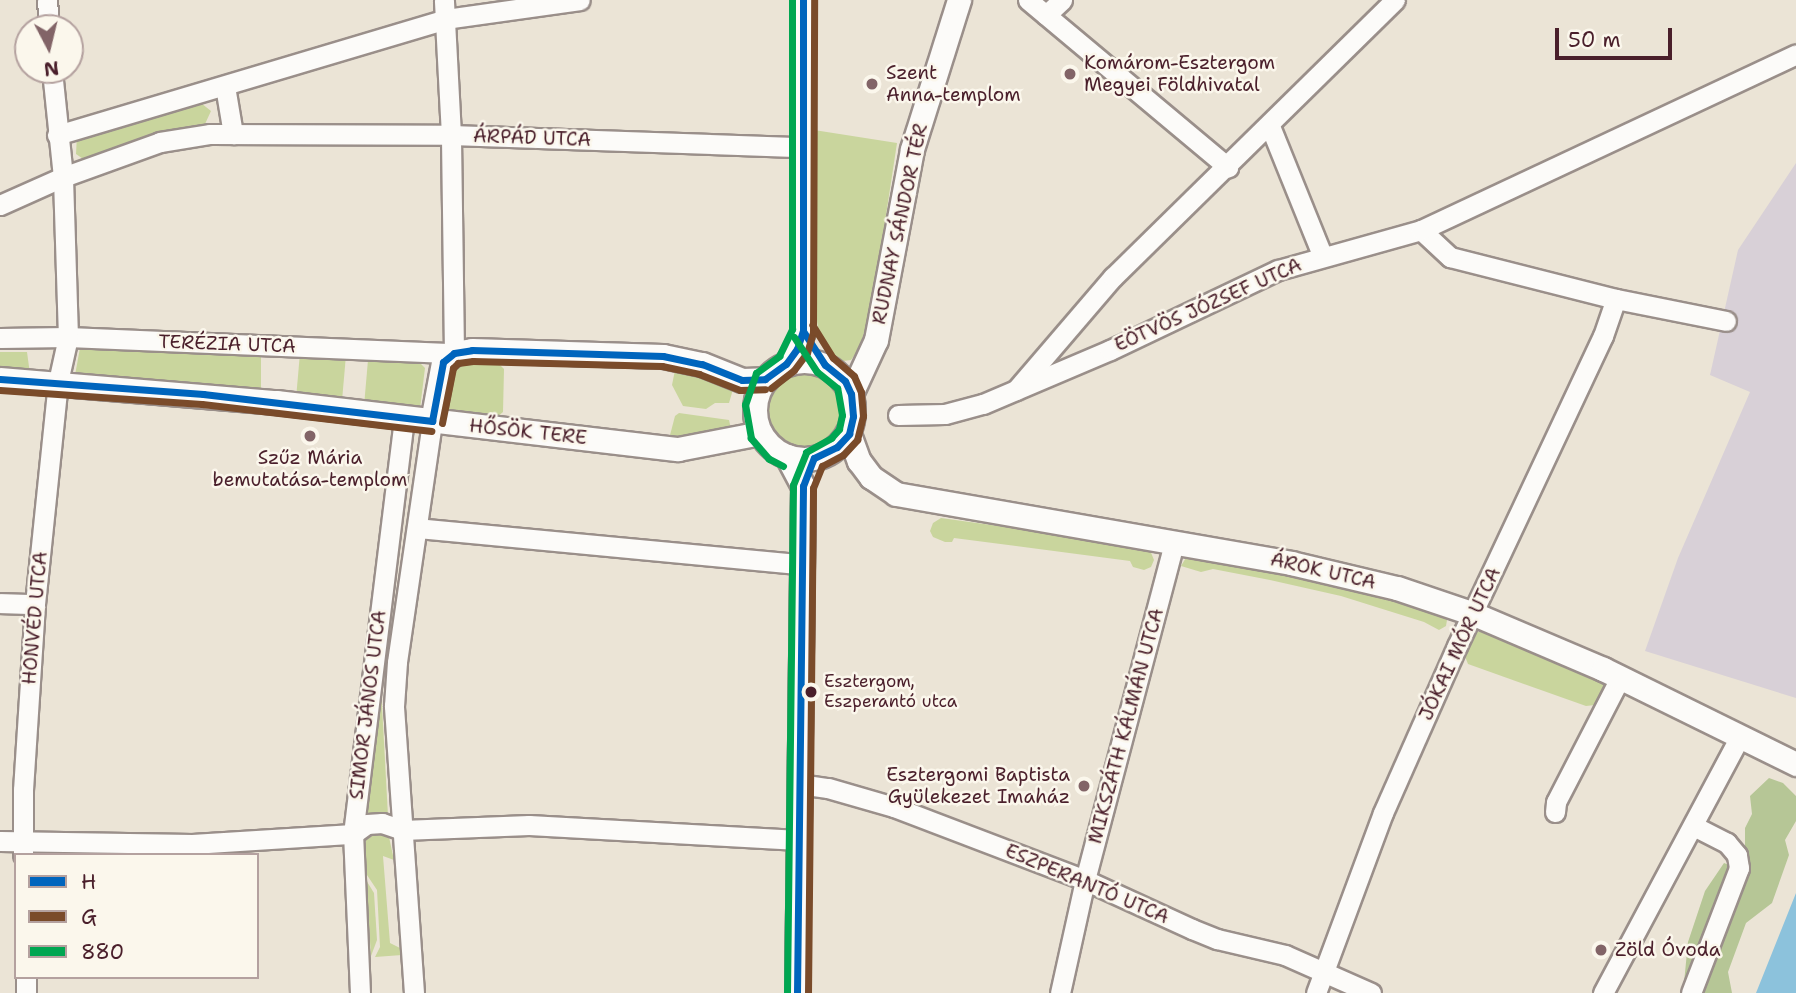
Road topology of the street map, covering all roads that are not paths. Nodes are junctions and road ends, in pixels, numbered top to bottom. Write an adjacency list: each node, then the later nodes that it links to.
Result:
1 (580, 0): 7 (street)
2 (803, 0): 16 (main road)
3 (959, 0): 29 (main road, RUDNAY SÁNDOR TÉR)
4 (1028, 0): 8 (street)
5 (1062, 0): 8 (street)
6 (1395, 0): 12 (street)
7 (445, 9): 11 (street); 15 (street)
8 (1046, 15): 17 (street)
9 (1796, 54): 20 (street, EÖTVÖS JÓZSEF UTCA)
10 (53, 84): 14 (street, HONVÉD UTCA)
11 (225, 86): 13 (street); 14 (street)
12 (1270, 126): 17 (street); 21 (street)
13 (233, 134): 15 (street, ÁRPÁD UTCA); 18 (street, ÁRPÁD UTCA)
14 (57, 135): 18 (street, HONVÉD UTCA)
15 (451, 135): 16 (street, ÁRPÁD UTCA); 27 (street)
16 (802, 147): 24 (main road)
17 (1228, 167): 35 (street)
18 (63, 177): 19 (street, ÁRPÁD UTCA); 25 (street, HONVÉD UTCA)
19 (0, 205)
20 (1421, 230): 21 (street, EÖTVÖS JÓZSEF UTCA); 22 (street)
21 (1322, 255): 35 (street, EÖTVÖS JÓZSEF UTCA)
22 (1616, 299): 23 (street); 50 (street, JÓKAI MÓR UTCA)
23 (1726, 321)
24 (803, 331): 28 (main road); 30 (main road)
25 (68, 337): 26 (street, TERÉZIA UTCA); 27 (street, TERÉZIA UTCA); 33 (street, HONVÉD UTCA)
26 (0, 338)
27 (454, 353): 32 (main road); 38 (main road)
28 (786, 364): 30 (main road); 32 (main road)
29 (864, 367): 30 (main road); 34 (main road, RUDNAY SÁNDOR TÉR)
30 (830, 368): 34 (main road)
31 (0, 379): 33 (main road)
32 (765, 379): 39 (main road)
33 (58, 382): 37 (main road); 49 (street, HONVÉD UTCA)
34 (851, 394): 40 (main road, RUDNAY SÁNDOR TÉR)
35 (1013, 394): 36 (street, EÖTVÖS JÓZSEF UTCA)
36 (898, 415)
37 (404, 418): 38 (main road); 58 (street, SIMOR JÁNOS UTCA)
38 (432, 421): 39 (main road, HŐSÖK TERE); 45 (street, SIMOR JÁNOS UTCA)
39 (760, 433): 41 (main road)
40 (849, 434): 42 (main road); 43 (main road, ÁROK UTCA)
41 (786, 456): 42 (main road); 44 (main road)
42 (820, 456): 43 (main road); 44 (main road)
43 (859, 461): 46 (main road, ÁROK UTCA)
44 (803, 486): 47 (main road)
45 (417, 528): 47 (street); 57 (street, SIMOR JÁNOS UTCA)
46 (1174, 542): 50 (main road, ÁROK UTCA); 62 (street, MIKSZÁTH KÁLMÁN UTCA)
47 (801, 564): 54 (main road)
48 (0, 603): 49 (street)
49 (35, 604): 61 (street, HONVÉD UTCA)
50 (1474, 614): 51 (main road, ÁROK UTCA); 63 (street, JÓKAI MÓR UTCA)
51 (1620, 678): 52 (main road, ÁROK UTCA); 55 (street)
52 (1738, 738): 53 (main road, ÁROK UTCA); 56 (street)
53 (1796, 764)
54 (799, 784): 59 (main road); 62 (street, ESZPERANTÓ UTCA)
55 (1555, 812)
56 (1693, 826): 70 (street); 71 (street)
57 (402, 830): 58 (street); 59 (street); 65 (street, SIMOR JÁNOS UTCA)
58 (353, 834): 61 (street); 64 (street, SIMOR JÁNOS UTCA)
59 (799, 840): 66 (main road)
60 (0, 841): 61 (street)
61 (23, 848)
62 (1084, 880): 63 (street, ESZPERANTÓ UTCA); 67 (street, MIKSZÁTH KÁLMÁN UTCA)
63 (1324, 971): 68 (street, JÓKAI MÓR UTCA); 69 (street, ESZPERANTÓ UTCA)
64 (360, 993)
65 (414, 993)
66 (797, 993)
67 (1060, 993)
68 (1316, 993)
69 (1371, 993)
70 (1603, 993)
71 (1691, 993)

